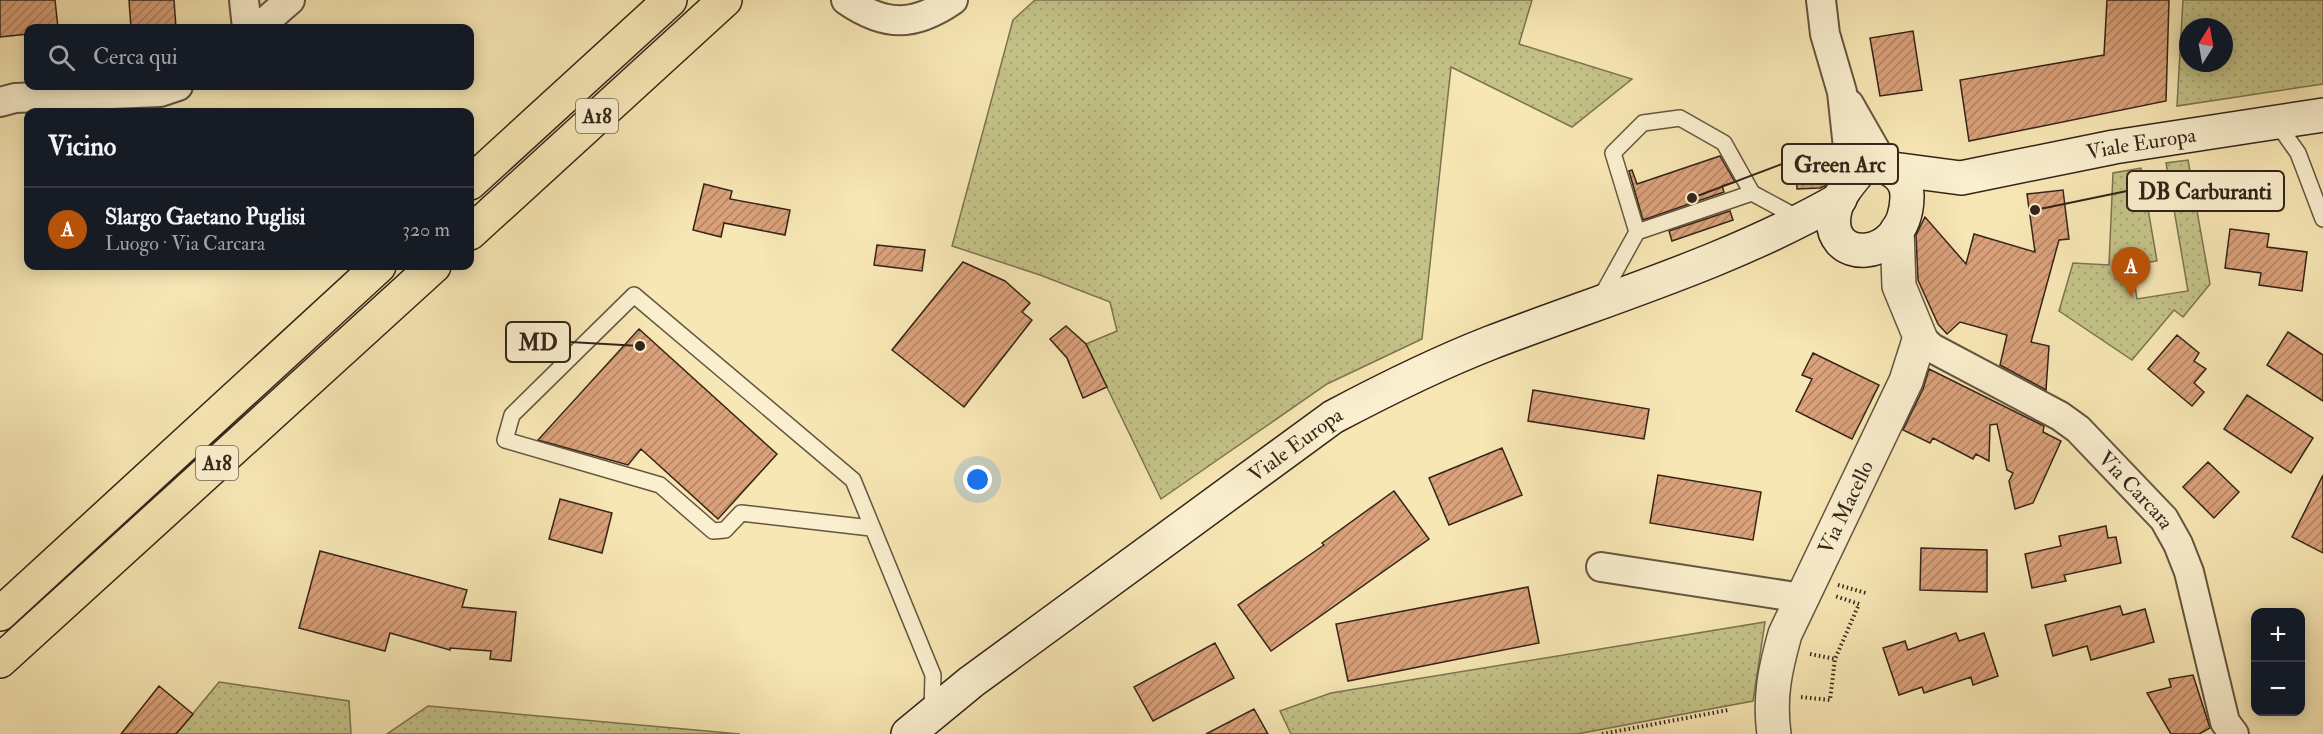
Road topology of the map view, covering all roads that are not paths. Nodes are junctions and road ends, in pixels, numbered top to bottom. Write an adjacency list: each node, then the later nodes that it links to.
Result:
1 (244, 0): 9 (street)
2 (290, 0): 10 (street)
3 (670, 0): 18 (highway, A18)
4 (698, 0): 21 (highway)
5 (725, 0): 25 (highway, A18)
6 (846, 0): 7 (street)
7 (953, 0)
8 (1821, 0): 12 (street)
9 (247, 24)
10 (263, 24)
11 (166, 90): 13 (street)
12 (1842, 92): 16 (street); 20 (street)
13 (0, 102)
14 (2323, 115): 15 (main road, Viale Europa)
15 (2276, 122): 17 (main road, Viale Europa); 23 (lane)
16 (1889, 168): 17 (main road); 20 (main road); 24 (main road)
17 (1961, 178): 24 (main road)
18 (474, 179)
19 (1752, 193): 22 (lane); 26 (lane); 26 (lane)
20 (1842, 195): 22 (main road); 27 (main road)
21 (474, 204)
22 (1802, 219): 28 (main road)
23 (2323, 219)
24 (1901, 224): 27 (main road); 32 (main road)
25 (474, 229)
26 (1637, 232): 33 (lane)
27 (1850, 247): 28 (main road); 32 (main road)
28 (1738, 250): 33 (main road, Viale Europa)
29 (375, 270): 38 (highway, A18)
30 (402, 270): 39 (highway)
31 (430, 270): 40 (highway, A18)
32 (1899, 286): 34 (main road)
33 (1598, 303): 41 (main road, Viale Europa)
34 (1920, 337): 37 (main road, Via Macello); 43 (street, Via Carcara)
35 (871, 528): 35 (lane); 41 (lane)
36 (1601, 567): 37 (street)
37 (1821, 592): 42 (main road, Via Macello)
38 (0, 614)
39 (0, 635)
40 (0, 661)
41 (925, 727)
42 (1774, 734)
43 (2234, 734)

